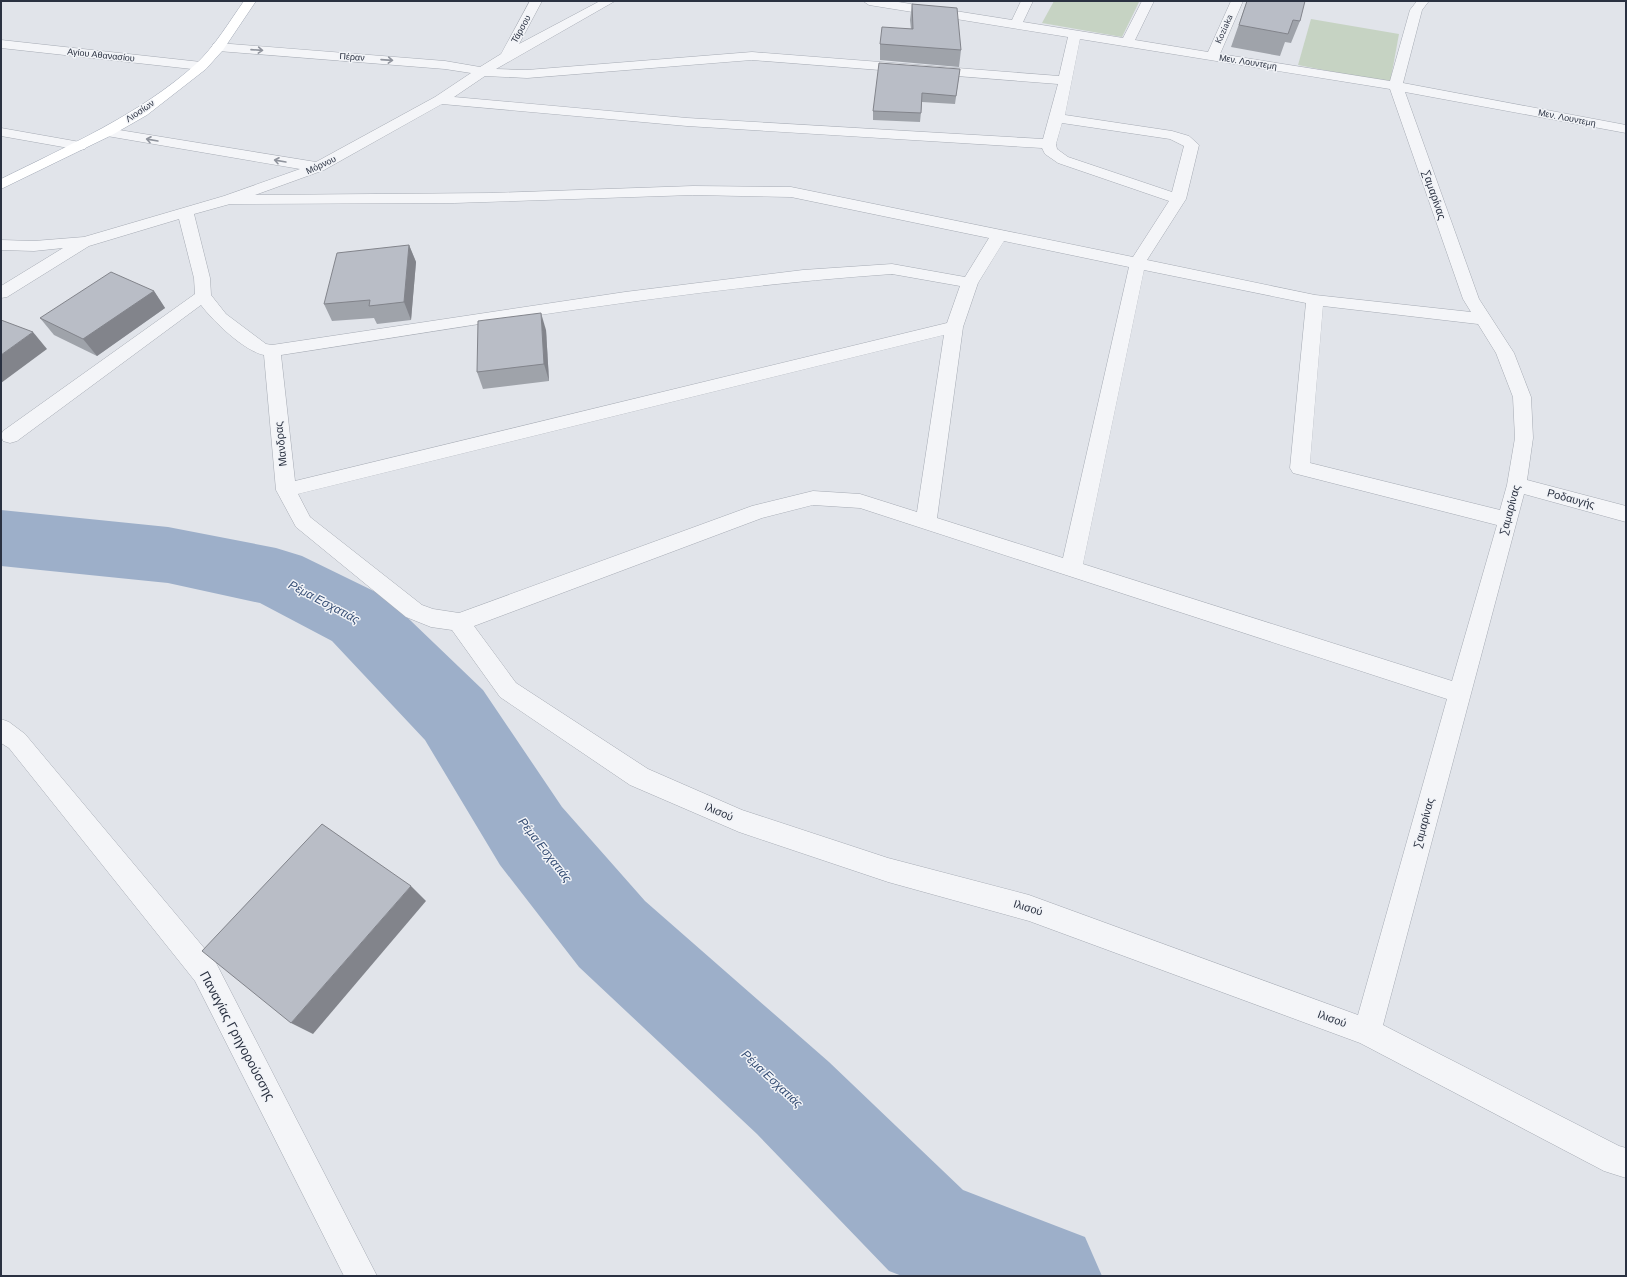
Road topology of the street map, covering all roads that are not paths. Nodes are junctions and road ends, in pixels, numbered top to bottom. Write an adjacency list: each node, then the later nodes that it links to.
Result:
1 (250, 1): 14 (main road, Λιοσίων)
2 (536, 1): 15 (street, Τάρσου)
3 (609, 1): 15 (street, Μόρνου)
4 (869, 1): 9 (street, Μεν. Λουντεμη)
5 (1027, 1): 10 (street)
6 (1148, 1): 12 (street)
7 (1237, 1): 16 (street, Koziaka)
8 (1423, 1): 20 (street)
9 (889, 3): 10 (street, Μεν. Λουντεμη)
10 (1016, 24): 11 (street, Μεν. Λουντεμη)
11 (1075, 34): 12 (street, Μεν. Λουντεμη); 19 (street)
12 (1128, 42): 16 (street, Μεν. Λουντεμη)
13 (1, 44): 17 (street, Αγίου Αθανασίου)
14 (218, 47): 17 (main road, Λιοσίων); 18 (street, Πέραν, one-way to 18)
15 (506, 56): 18 (street, Μόρνου)
16 (1212, 57): 20 (street, Μεν. Λουντεμη)
17 (201, 66): 25 (main road, Λιοσίων)
18 (485, 72): 19 (street, Πέραν); 21 (street, Μόρνου)
19 (1064, 80): 22 (street)
20 (1396, 86): 23 (street, Μεν. Λουντεμη); 41 (street, Σαμαρίνας)
21 (440, 100): 26 (street); 28 (street, Μόρνου)
22 (1057, 118): 26 (street); 31 (street)
23 (1626, 129)
24 (1, 132): 27 (street)
25 (107, 132): 27 (main road, Λιοσίων); 28 (street, one-way to 25)
26 (1049, 144): 31 (street)
27 (80, 146): 29 (main road, Λιοσίων)
28 (319, 168): 30 (street, Μόρνου)
29 (1, 185)
30 (229, 199): 32 (street, Μόρνου); 33 (street)
31 (1178, 199): 36 (street)
32 (185, 212): 34 (street, Μόρνου); 39 (street)
33 (999, 235): 36 (street); 37 (street)
34 (85, 242): 35 (street, Μόρνου); 38 (street)
35 (1, 245)
36 (1138, 262): 40 (street); 50 (street)
37 (970, 283): 42 (street); 43 (street)
38 (1, 293)
39 (203, 296): 43 (street); 44 (street)
40 (1315, 300): 41 (street); 48 (street)
41 (1483, 319): 45 (street, Σαμαρίνας)
42 (954, 327): 46 (street); 49 (street)
43 (272, 351): 46 (street, Μανδρας)
44 (10, 436)
45 (1517, 485): 47 (street, Ροδαυγής); 48 (street, Σαμαρίνας)
46 (286, 490): 51 (street, Μανδρας)
47 (1626, 514)
48 (1508, 520): 52 (street, Σαμαρίνας)
49 (926, 521): 50 (street); 51 (street)
50 (1071, 570): 52 (street)
51 (459, 622): 54 (street, Ιλισού)
52 (1460, 693): 54 (street, Σαμαρίνας)
53 (1, 729): 56 (street, Παναγίας Γρηγορούσσης)
54 (1367, 1032): 55 (street, Ιλισού)
55 (1626, 1163)
56 (361, 1276)

